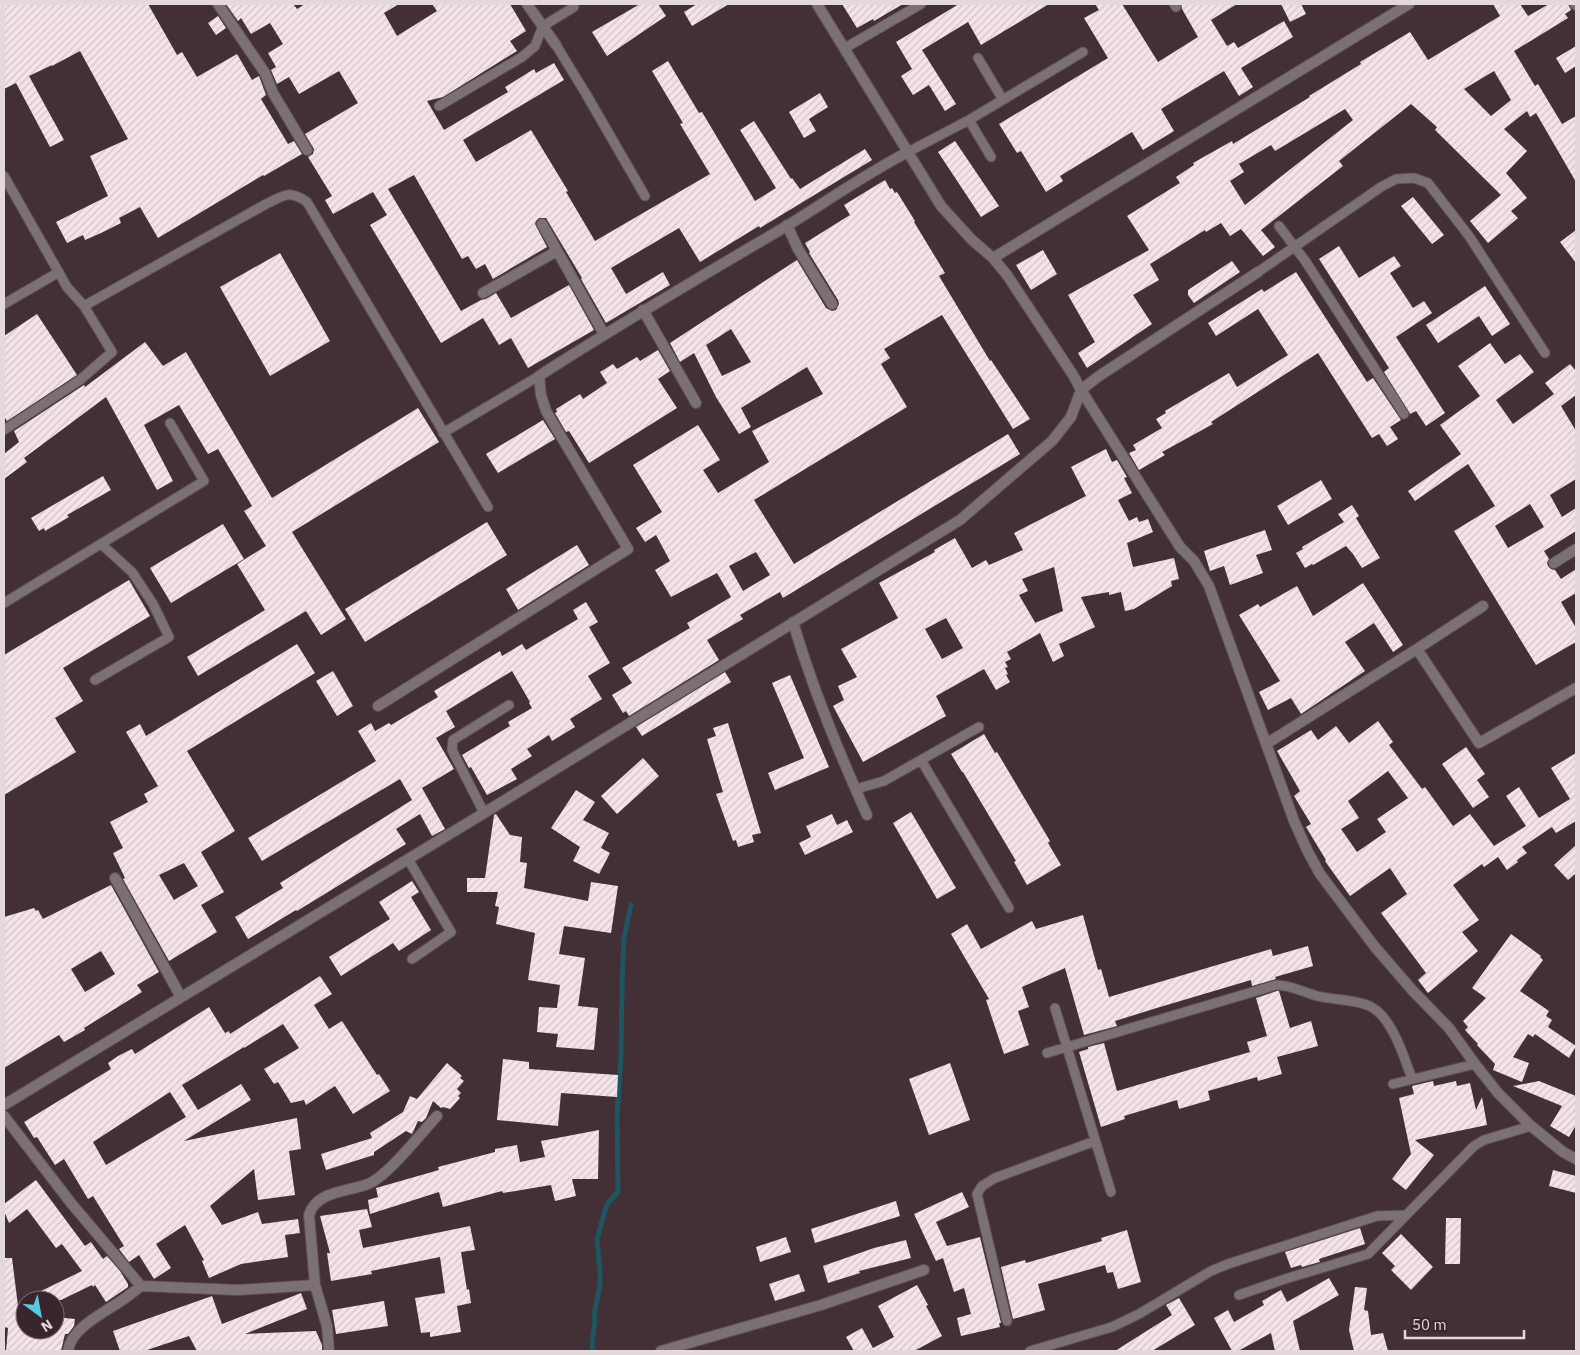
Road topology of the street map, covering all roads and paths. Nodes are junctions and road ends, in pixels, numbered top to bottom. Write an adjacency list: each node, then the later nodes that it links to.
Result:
1 (218, 4): 15 (street)
2 (527, 4): 7 (street)
3 (572, 4): 7 (lane)
4 (817, 4): 9 (street)
5 (921, 4): 9 (lane)
6 (1409, 4): 25 (street)
7 (543, 26): 8 (street); 13 (lane)
8 (556, 46): 19 (lane)
9 (845, 48): 16 (street)
10 (1083, 52): 12 (lane)
11 (978, 58): 12 (lane)
12 (1003, 100): 14 (lane)
13 (439, 106)
14 (969, 120): 16 (lane); 17 (lane)
15 (307, 150)
16 (908, 152): 21 (street); 25 (street)
17 (991, 157)
18 (4, 176): 26 (lane)
19 (645, 196)
20 (542, 224): 24 (street)
21 (787, 226): 30 (street); 32 (street)
22 (1279, 226): 23 (lane)
23 (1294, 246): 27 (lane); 34 (lane); 38 (lane)
24 (557, 251): 28 (street); 33 (street)
25 (993, 258): 36 (street)
26 (58, 272): 29 (lane); 31 (lane)
27 (1258, 272): 36 (street)
28 (483, 293)
29 (4, 304)
30 (832, 304)
31 (84, 306): 40 (lane); 41 (lane)
32 (643, 310): 33 (street); 37 (street)
33 (604, 334): 35 (street)
34 (1545, 353)
35 (539, 376): 41 (lane); 53 (street)
36 (1081, 390): 48 (street); 55 (street)
37 (696, 403)
38 (1404, 414)
39 (170, 423): 43 (lane)
40 (4, 430)
41 (443, 433): 42 (lane)
42 (488, 507)
43 (101, 544): 46 (lane); 50 (lane)
44 (1576, 549): 45 (street)
45 (1554, 563)
46 (4, 603)
47 (1483, 606): 49 (street)
48 (793, 622): 57 (street); 58 (street)
49 (1417, 649): 51 (street); 55 (street)
50 (95, 680)
51 (1576, 688)
52 (509, 705): 58 (lane)
53 (378, 706)
54 (979, 727): 56 (lane)
55 (1266, 744): 68 (street)
56 (921, 760): 57 (lane); 62 (lane)
57 (856, 790): 59 (street)
58 (484, 813): 60 (street)
59 (867, 815)
60 (408, 859): 63 (lane); 64 (street)
61 (115, 878): 64 (street)
62 (1009, 908)
63 (412, 959)
64 (181, 997): 71 (street)
65 (1055, 1008): 66 (lane)
66 (1067, 1048): 67 (lane); 69 (lane); 75 (lane)
67 (1047, 1053)
68 (1475, 1064): 69 (lane); 74 (street)
69 (1412, 1079): 70 (lane)
70 (1393, 1084)
71 (4, 1105)
72 (4, 1116): 81 (street)
73 (437, 1116): 80 (street)
74 (1531, 1126): 76 (street); 78 (lane)
75 (1095, 1141): 77 (lane); 83 (lane)
76 (1576, 1159)
77 (1111, 1192)
78 (1406, 1215): 82 (lane); 87 (lane)
79 (924, 1270): 86 (street)
80 (315, 1285): 81 (street); 85 (street)
81 (141, 1286): 84 (street)
82 (1239, 1295)
83 (1007, 1321)
84 (68, 1351)
85 (329, 1351)
86 (661, 1351)
87 (1030, 1351)

